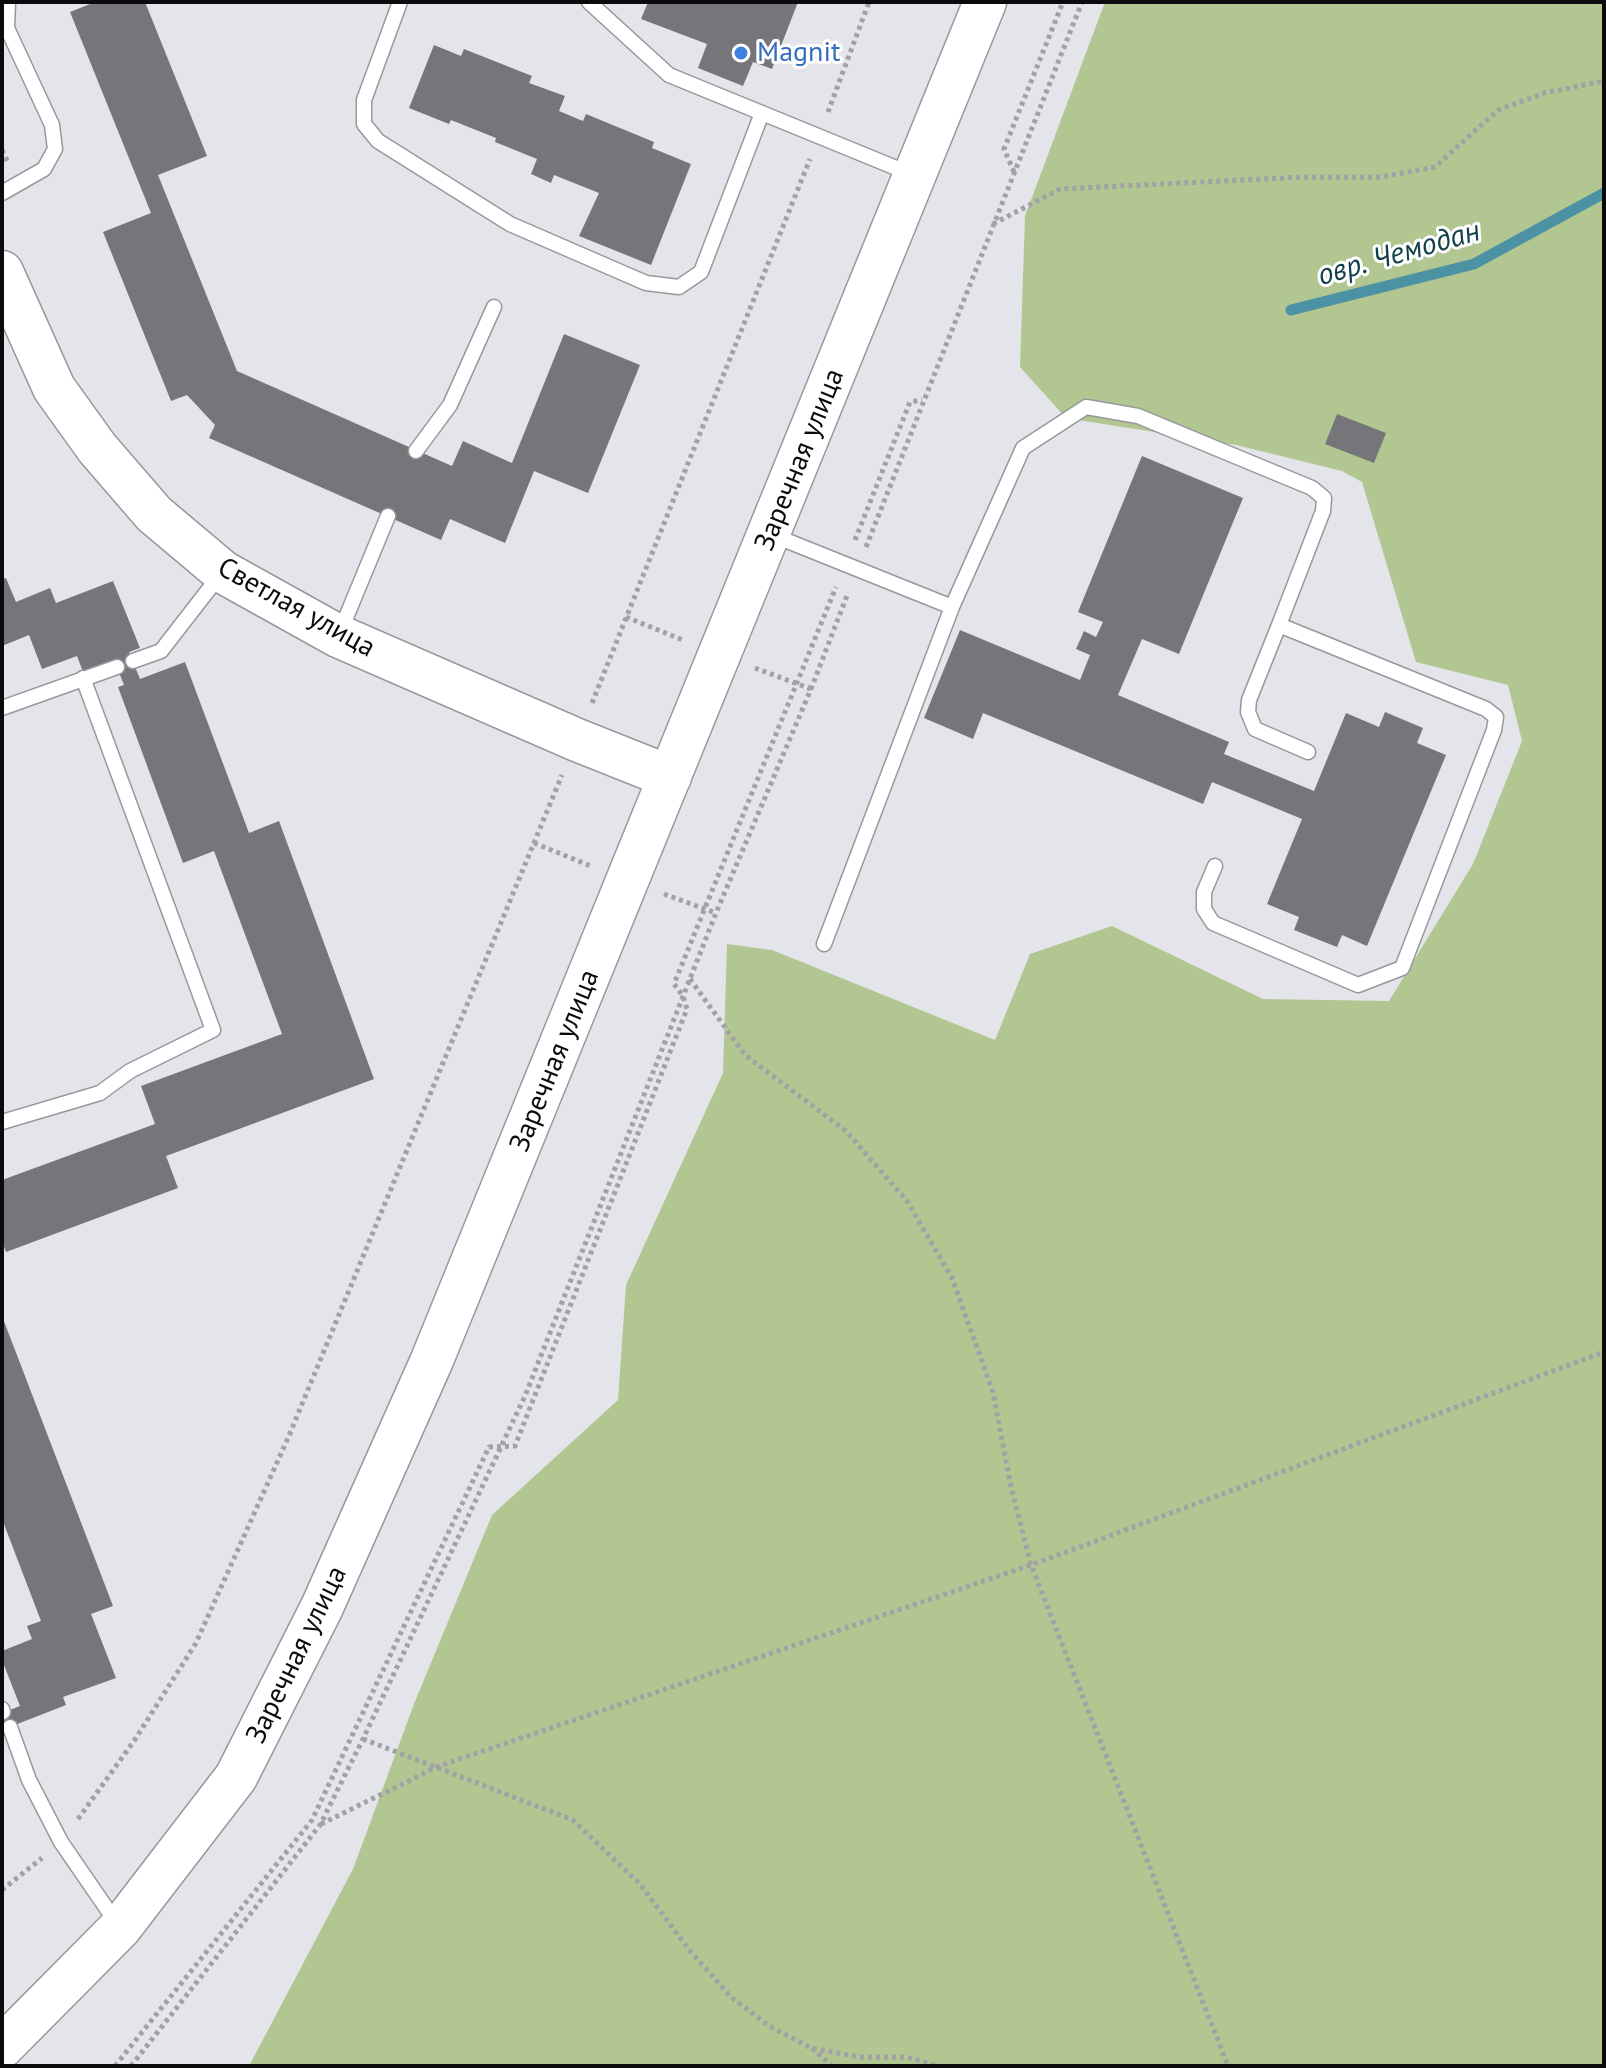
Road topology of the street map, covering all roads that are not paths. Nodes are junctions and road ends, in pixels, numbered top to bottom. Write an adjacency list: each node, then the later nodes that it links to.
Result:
1 (8, 2): 7 (lane)
2 (400, 2): 5 (lane)
3 (589, 2): 5 (lane)
4 (985, 2): 6 (street, Заречная улица)
5 (762, 113): 6 (lane)
6 (915, 175): 12 (street, Заречная улица)
7 (2, 193)
8 (2, 272): 13 (street, Светлая улица)
9 (494, 307): 10 (lane)
10 (416, 451)
11 (388, 516): 16 (lane)
12 (770, 534): 14 (lane); 22 (street, Заречная улица)
13 (223, 572): 16 (street, Светлая улица); 17 (lane)
14 (952, 607): 15 (lane); 24 (lane)
15 (1279, 625): 21 (lane); 23 (lane)
16 (338, 636): 22 (street, Светлая улица)
17 (133, 661)
18 (117, 667): 19 (lane)
19 (83, 678): 20 (lane); 25 (lane)
20 (2, 708)
21 (1308, 752)
22 (670, 777): 27 (street, Заречная улица)
23 (1215, 866)
24 (824, 944)
25 (2, 1122)
26 (10, 1727): 27 (lane)
27 (120, 1928): 28 (street, Заречная улица)
28 (2, 2047)

